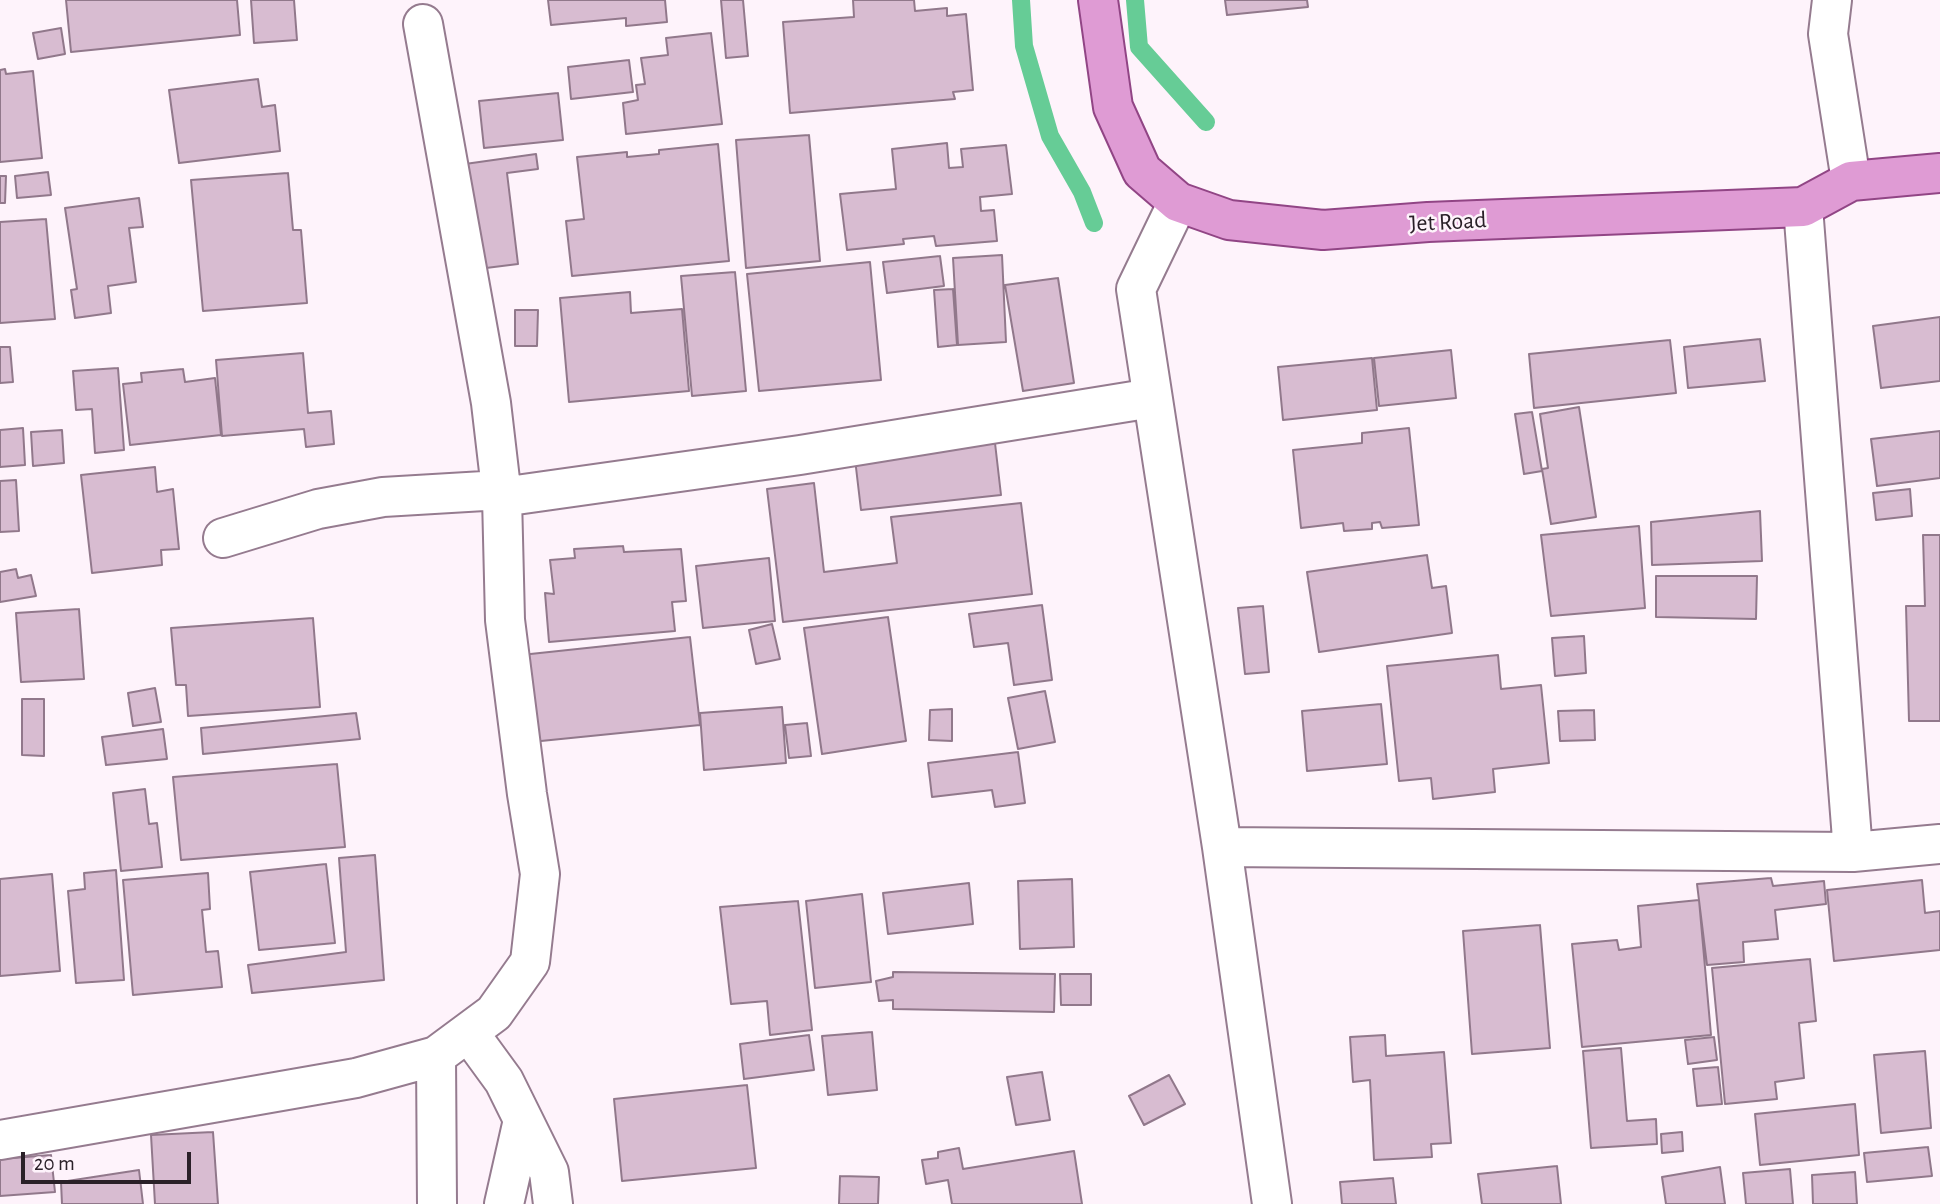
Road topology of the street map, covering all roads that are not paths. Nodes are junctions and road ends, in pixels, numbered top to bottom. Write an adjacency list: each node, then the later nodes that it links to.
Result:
1 (1098, 0): 6 (main road, Jet Road)
2 (1832, 0): 5 (street)
3 (423, 24): 9 (street)
4 (1940, 173): 5 (main road, Jet Road)
5 (1851, 181): 7 (main road, Jet Road)
6 (1178, 202): 7 (main road, Jet Road); 8 (street)
7 (1803, 207): 13 (street)
8 (1152, 398): 9 (street); 12 (street)
9 (501, 493): 10 (street); 14 (street)
10 (223, 538)
11 (1940, 844): 13 (street)
12 (1222, 847): 13 (street); 21 (street)
13 (1853, 852)
14 (469, 1033): 15 (street); 16 (street)
15 (436, 1055): 17 (street); 18 (street)
16 (523, 1120): 19 (street); 20 (street)
17 (0, 1140)
18 (437, 1204)
19 (504, 1204)
20 (553, 1204)
21 (1272, 1204)

